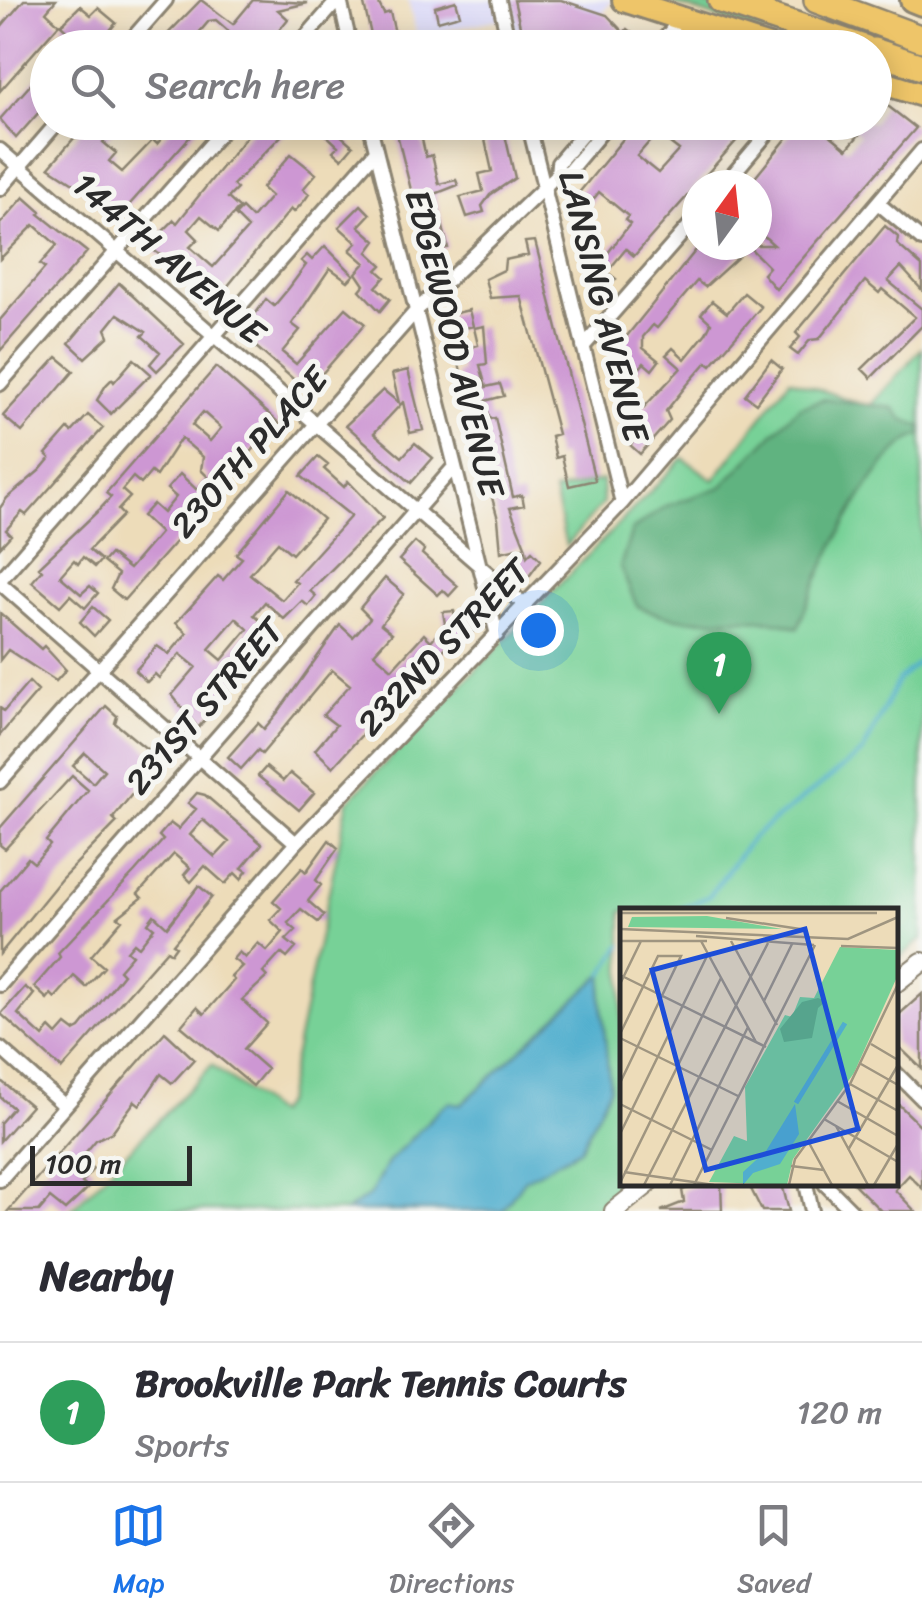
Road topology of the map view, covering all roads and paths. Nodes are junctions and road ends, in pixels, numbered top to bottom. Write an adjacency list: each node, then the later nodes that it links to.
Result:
1 (166, 0): 10 (street)
2 (339, 0): 11 (street); 12 (street)
3 (499, 0): 13 (street)
4 (624, 0): 9 (highway)
5 (721, 0): 17 (highway)
6 (816, 0): 18 (highway)
7 (912, 0): 8 (highway)
8 (922, 4)
9 (689, 21): 14 (street); 15 (street); 16 (highway)
10 (140, 30)
11 (312, 30)
12 (346, 30)
13 (506, 30)
14 (678, 30)
15 (684, 30)
16 (717, 30)
17 (810, 30)
18 (922, 39)
19 (892, 57): 20 (highway)
20 (922, 67)
21 (892, 86): 22 (highway)
22 (922, 95)
23 (43, 140): 33 (street)
24 (214, 140): 41 (street)
25 (374, 140): 32 (street, EDGEWOOD AVENUE)
26 (532, 140): 36 (street, LANSING AVENUE)
27 (578, 140): 35 (street, 230TH PLACE)
28 (595, 140): 35 (street, 230TH PLACE)
29 (762, 140): 34 (street)
30 (0, 150): 33 (street, 144TH AVENUE)
31 (922, 150): 38 (street, 232ND STREET)
32 (376, 151): 42 (street, EDGEWOOD AVENUE); 43 (street)
33 (20, 167): 37 (street); 41 (street, 144TH AVENUE)
34 (737, 170)
35 (557, 176): 36 (street, 230TH PLACE)
36 (544, 188): 42 (street, 230TH PLACE); 44 (street, LANSING AVENUE)
37 (0, 189)
38 (879, 204): 40 (street); 48 (street, 232ND STREET)
39 (682, 233): 44 (street)
40 (922, 240)
41 (116, 252): 43 (street, 144TH AVENUE); 45 (street)
42 (416, 311): 46 (street, 230TH PLACE); 47 (street, EDGEWOOD AVENUE)
43 (213, 337): 46 (street, 144TH AVENUE); 51 (street)
44 (582, 348): 48 (street, LANSING AVENUE)
45 (0, 384)
46 (314, 424): 49 (street, 144TH AVENUE); 54 (street, 230TH PLACE)
47 (454, 467): 49 (street, 231ST STREET); 50 (street, EDGEWOOD AVENUE)
48 (622, 503): 52 (street, 232ND STREET)
49 (414, 512): 50 (street, 144TH AVENUE); 55 (street, 231ST STREET)
50 (480, 570): 52 (street, 144TH AVENUE); 53 (street, EDGEWOOD AVENUE)
51 (0, 582): 54 (street)
52 (526, 606): 53 (street, 232ND STREET)
53 (497, 636): 57 (street, 232ND STREET)
54 (99, 669): 55 (street); 56 (street, 230TH PLACE)
55 (200, 758): 57 (street); 60 (street, 231ST STREET)
56 (0, 782)
57 (296, 843): 64 (street, 232ND STREET)
58 (922, 962): 59 (street)
59 (897, 982)
60 (0, 985)
61 (0, 1048): 64 (street)
62 (897, 1074): 63 (street)
63 (922, 1099)
64 (66, 1106): 65 (street, 232ND STREET)
65 (0, 1180)
66 (646, 1186): 69 (street)
67 (806, 1186): 70 (street)
68 (826, 1186): 71 (street)
69 (619, 1209)
70 (812, 1211)
71 (852, 1211)

